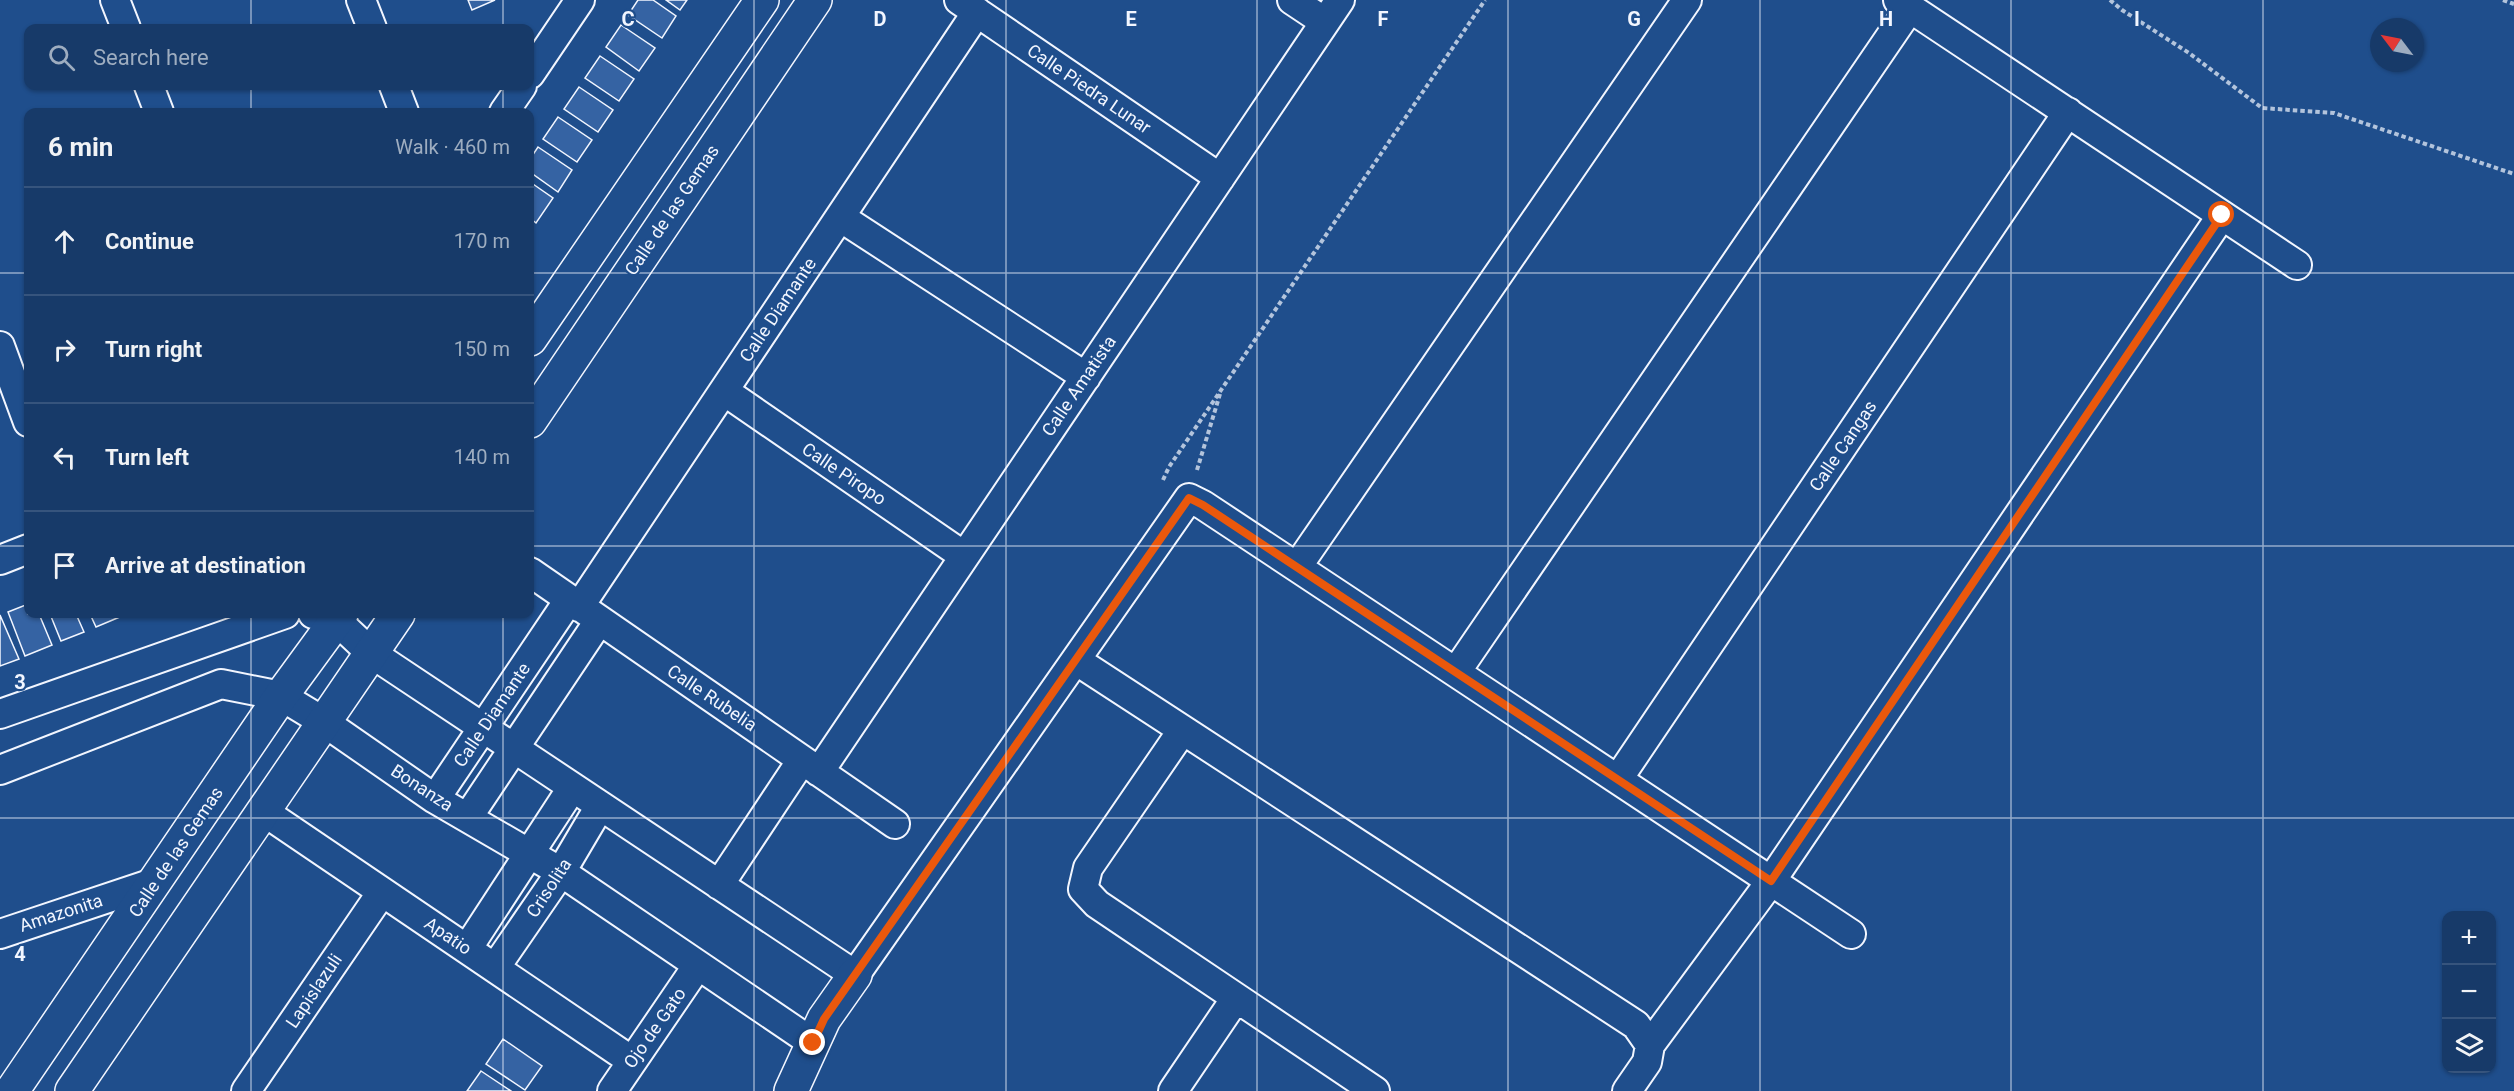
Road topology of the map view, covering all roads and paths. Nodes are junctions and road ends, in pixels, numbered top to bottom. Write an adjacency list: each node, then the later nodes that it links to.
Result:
1 (115, 0): 15 (street)
2 (361, 0): 16 (street)
3 (580, 0): 17 (street)
4 (762, 0): 30 (street)
5 (815, 0): 36 (street, Calle de las Gemas)
6 (1292, 0): 14 (street)
7 (1485, 0): 33 (path)
8 (1687, 0): 42 (street)
9 (2110, 0): 25 (path)
10 (2503, 0): 12 (path)
11 (1904, 4): 24 (street); 51 (street)
12 (2514, 4)
13 (968, 6): 26 (street, Calle Piedra Lunar); 28 (street, Calle Diamante)
14 (1332, 11): 26 (street, Calle Amatista)
15 (124, 24)
16 (370, 24)
17 (534, 68)
18 (151, 90): 21 (street)
19 (396, 90): 22 (street)
20 (519, 90): 23 (street)
21 (157, 108)
22 (402, 108)
23 (507, 108)
24 (2068, 112): 27 (street); 60 (street, Calle Cangas)
25 (2514, 174)
26 (1220, 178): 32 (street, Calle Amatista)
27 (2222, 215): 29 (street); 69 (street)
28 (840, 217): 32 (street); 34 (street, Calle Diamante)
29 (2297, 265)
30 (534, 333)
31 (0, 346): 35 (street)
32 (1086, 377): 40 (street, Calle Amatista)
33 (1221, 390): 37 (path); 38 (path)
34 (724, 391): 40 (street, Calle Piropo); 44 (street, Calle Diamante)
35 (24, 411)
36 (534, 415)
37 (1160, 487)
38 (1187, 502): 42 (street); 50 (street)
39 (24, 551): 41 (street)
40 (964, 556): 58 (street, Calle Amatista)
41 (0, 560)
42 (1297, 567): 51 (street)
43 (534, 575): 44 (street, Calle Rubelia)
44 (582, 610): 55 (street, Calle Diamante); 57 (street, Calle Diamante); 58 (street, Calle Rubelia)
45 (274, 618): 53 (street)
46 (329, 618): 52 (street, Calle de las Gemas)
47 (332, 618): 49 (street)
48 (395, 618): 49 (street)
49 (371, 653): 54 (street); 55 (street)
50 (1077, 660): 56 (street); 78 (street)
51 (1456, 672): 60 (street)
52 (281, 696): 54 (street, Bonanza); 59 (street, Bonanza); 70 (street, Calle de las Gemas)
53 (0, 714)
54 (324, 722): 62 (street, Bonanza); 64 (street)
55 (483, 729): 57 (street); 62 (street, Calle Diamante)
56 (1182, 731): 79 (street); 81 (street)
57 (513, 749): 61 (street); 65 (street, Calle Diamante)
58 (811, 766): 66 (street, Calle Rubelia); 71 (street, Calle Amatista)
59 (0, 770)
60 (1618, 779): 69 (street)
61 (572, 788): 63 (street); 67 (street, Crisolita)
62 (435, 799): 65 (street, Bonanza)
63 (600, 806): 68 (street, Crisolita); 71 (street)
64 (263, 811): 72 (street, Apatio); 84 (street)
65 (468, 817): 67 (street, Bonanza)
66 (895, 824)
67 (530, 855): 68 (street, Bonanza); 75 (street, Crisolita)
68 (561, 872): 76 (street, Bonanza); 77 (street, Crisolita)
69 (1771, 881): 74 (street); 81 (street)
70 (156, 882): 73 (street, Amazonita); 83 (street, Calle de las Gemas)
71 (719, 885): 78 (street)
72 (382, 892): 75 (street, Apatio); 85 (street, Lapislazuli)
73 (0, 934)
74 (1851, 934)
75 (467, 949): 77 (street, Apatio)
76 (698, 965): 80 (street, Bonanza); 82 (street, Ojo de Gato)
77 (495, 968): 82 (street, Apatio)
78 (855, 975): 80 (street)
79 (1236, 999): 88 (street); 89 (street)
80 (813, 1043): 87 (street)
81 (1650, 1045): 90 (street)
82 (632, 1061): 86 (street, Ojo de Gato)
83 (12, 1091)
84 (72, 1091)
85 (246, 1091)
86 (612, 1091)
87 (791, 1091)
88 (1173, 1091)
89 (1375, 1091)
90 (1627, 1091)

